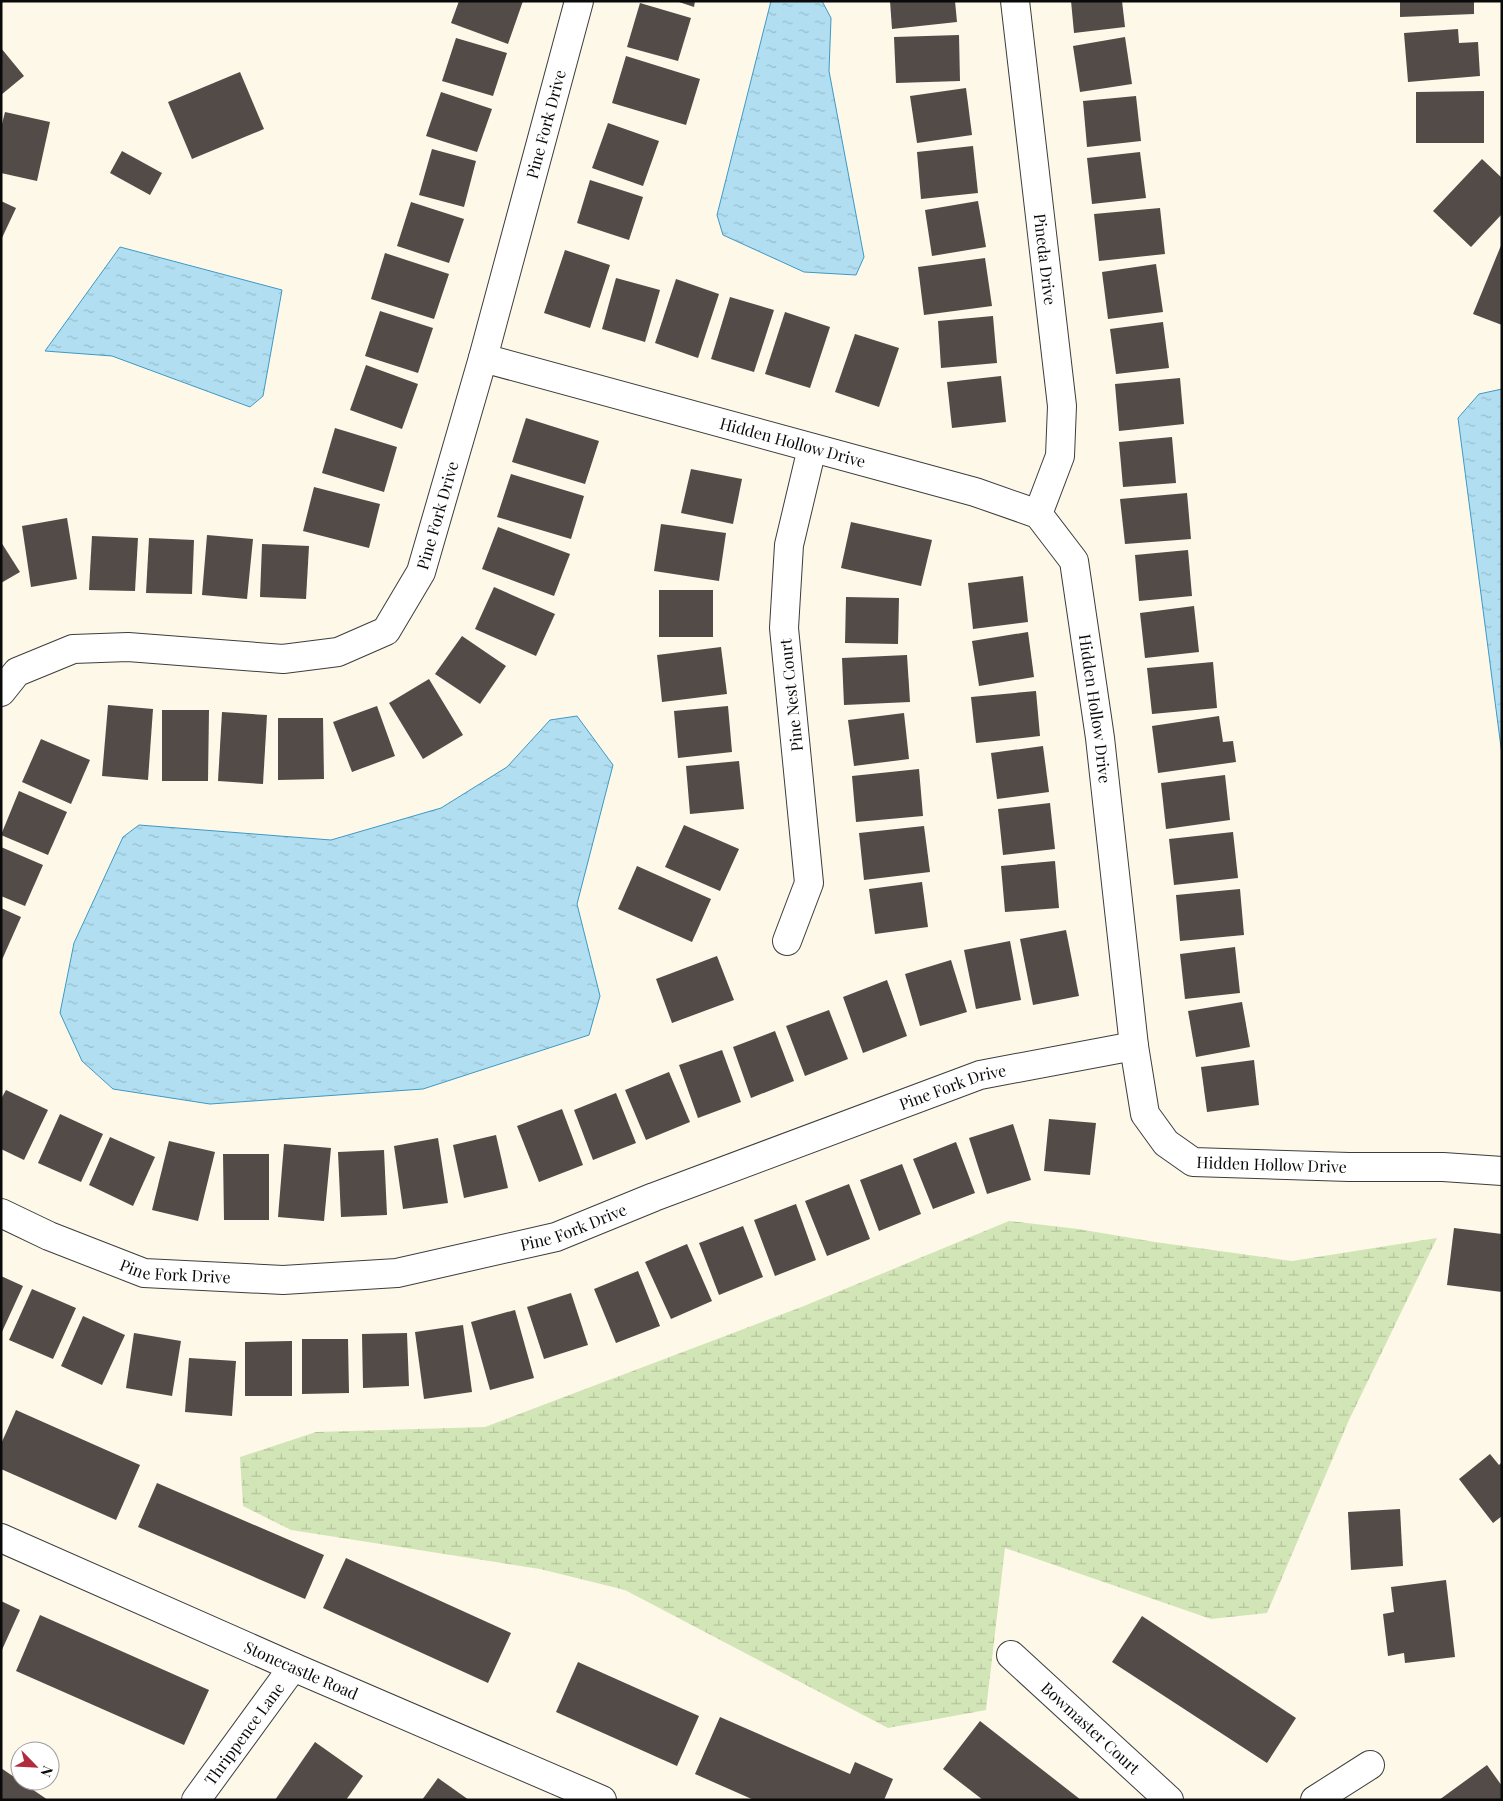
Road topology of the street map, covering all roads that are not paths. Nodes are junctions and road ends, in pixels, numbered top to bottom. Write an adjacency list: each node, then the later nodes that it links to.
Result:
1 (579, 1): 3 (street, Pine Fork Drive)
2 (1015, 1): 5 (street, Pineda Drive)
3 (483, 358): 4 (street, Hidden Hollow Drive); 6 (street, Pine Fork Drive)
4 (812, 448): 5 (street, Hidden Hollow Drive); 7 (street, Pine Nest Court)
5 (1038, 514): 8 (street, Hidden Hollow Drive)
6 (1, 692)
7 (787, 941)
8 (1134, 1046): 9 (street, Hidden Hollow Drive); 10 (street, Pine Fork Drive)
9 (1502, 1172)
10 (1, 1213)
11 (1, 1538): 13 (street, Stonecastle Road)
12 (1011, 1655): 18 (street, Bowmaster Court)
13 (293, 1667): 15 (street, Stonecastle Road); 16 (street, Thrippence Lane)
14 (1370, 1765): 19 (street)
15 (572, 1794): 17 (street, Stonecastle Road)
16 (196, 1800)
17 (602, 1800)
18 (1169, 1800)
19 (1315, 1800)

